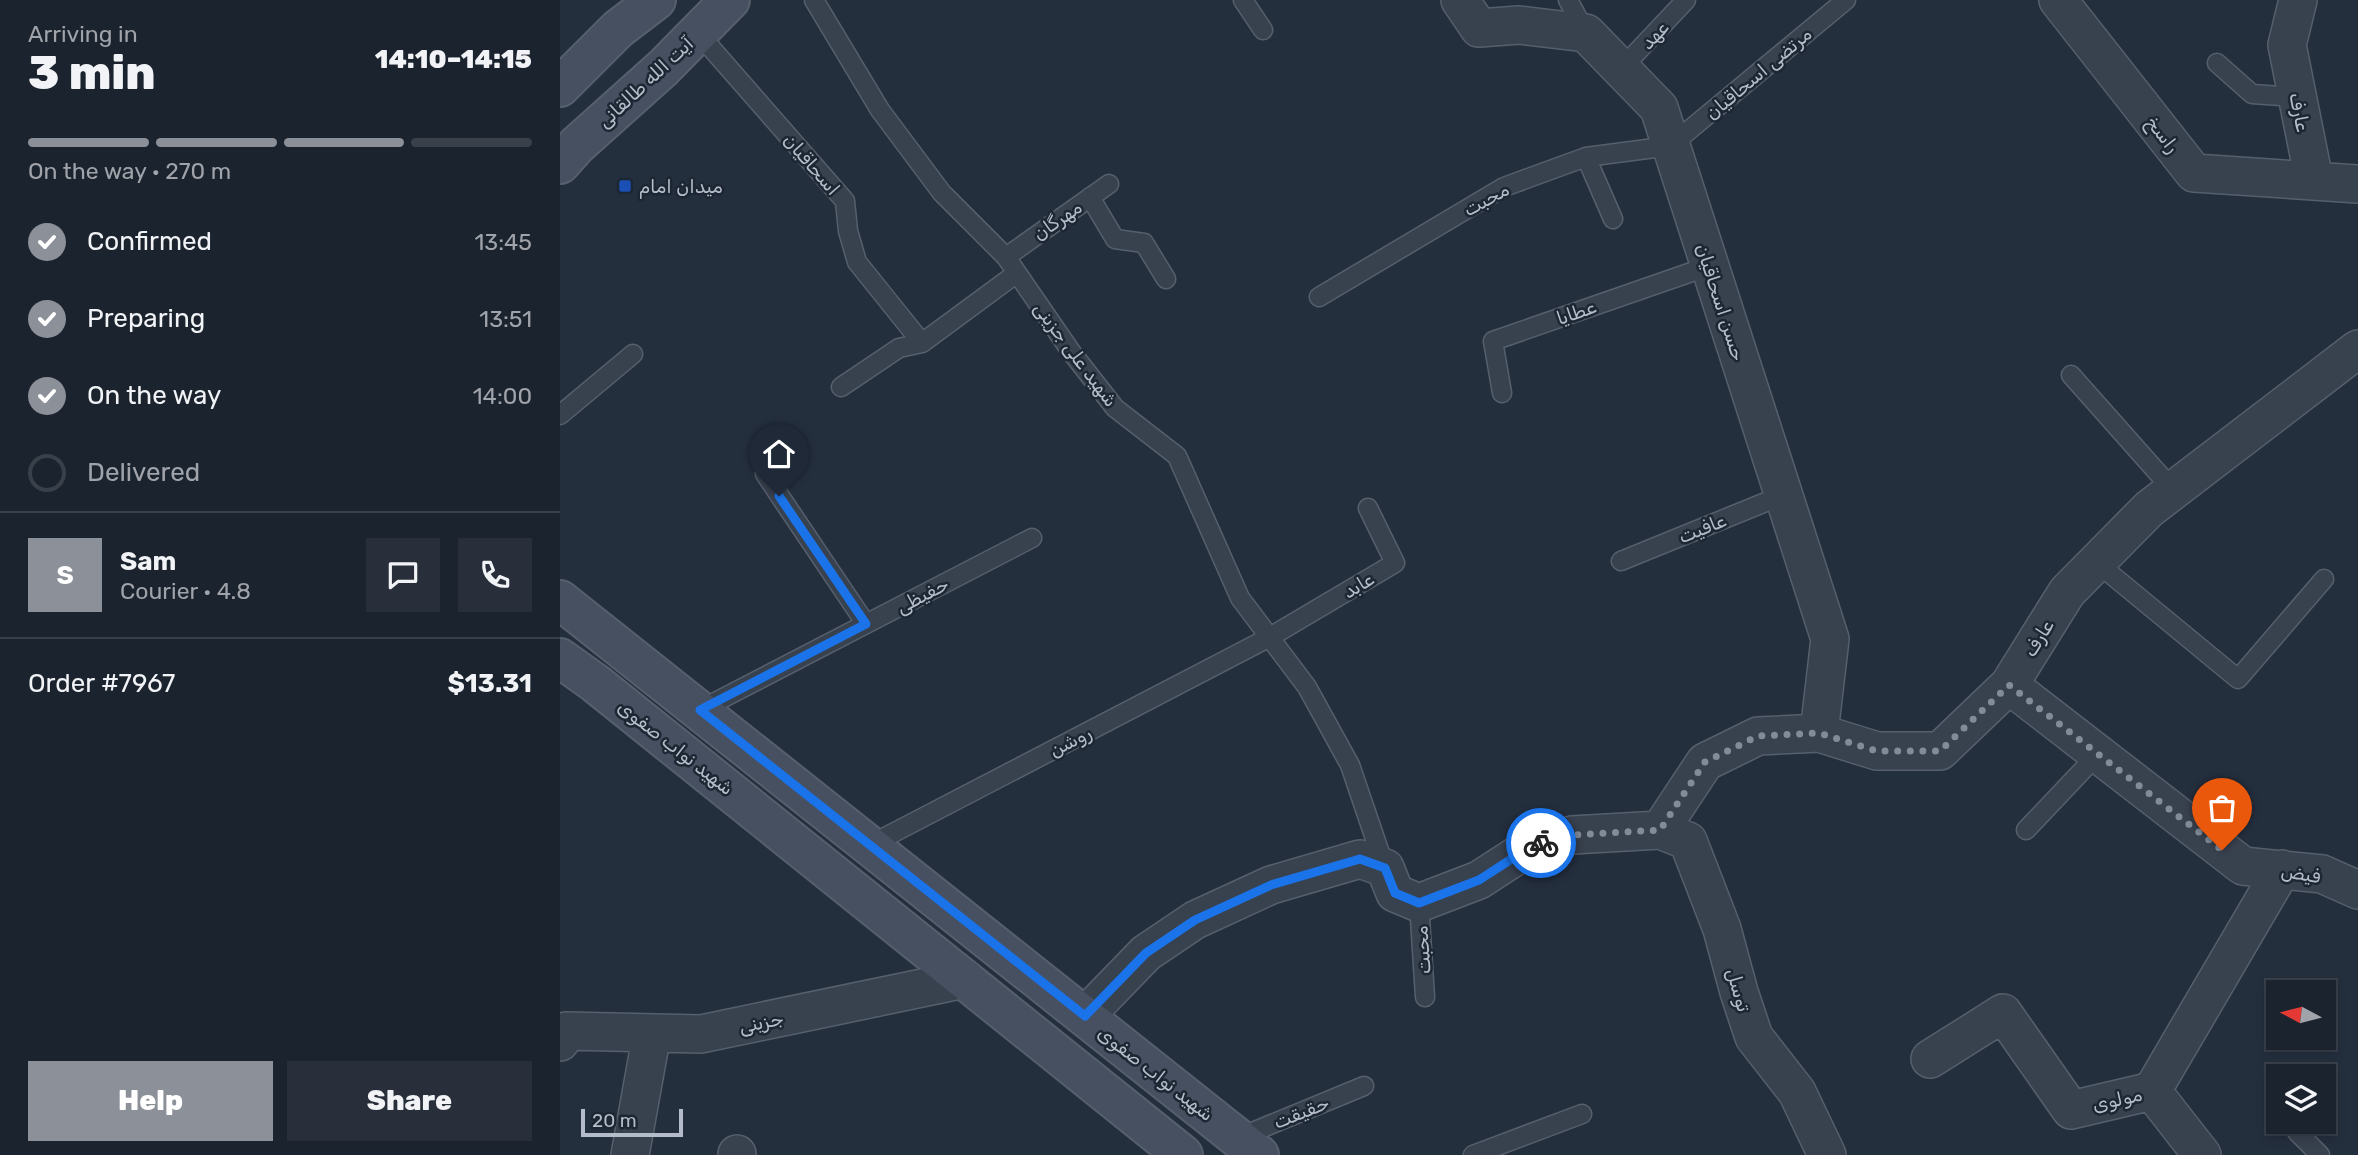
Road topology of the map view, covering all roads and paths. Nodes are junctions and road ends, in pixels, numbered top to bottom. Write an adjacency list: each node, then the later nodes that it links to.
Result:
1 (656, 0): 16 (main road)
2 (730, 0): 12 (main road, آیت الله طالقانی)
3 (814, 0): 26 (lane, شهید علی جزینی)
4 (1243, 0): 11 (lane)
5 (1460, 0): 13 (street)
6 (1569, 0): 13 (lane)
7 (1686, 0): 15 (lane, عهد)
8 (1846, 0): 18 (lane, مرتضی اسحاقیان)
9 (2058, 0): 21 (street, راسخ)
10 (2298, 0): 17 (street, عارف)
11 (1262, 30)
12 (698, 33): 20 (main road, آیت الله طالقانی); 31 (lane, اسحاقیان)
13 (1586, 33): 15 (street, حسن اسحاقیان)
14 (2217, 63): 17 (lane)
15 (1621, 69): 18 (street, حسن اسحاقیان)
16 (560, 87)
17 (2297, 97): 21 (street, عارف)
18 (1670, 145): 19 (lane, محبت); 27 (street, حسن اسحاقیان)
19 (1586, 157): 25 (lane); 30 (lane, محبت)
20 (560, 164)
21 (2314, 180): 23 (street)
22 (1109, 184): 24 (lane, مهرگان)
23 (2358, 184)
24 (1090, 197): 26 (lane, مهرگان); 29 (lane)
25 (1613, 219)
26 (1006, 257): 28 (lane, شهید علی جزینی)
27 (1709, 266): 36 (lane, عطایا); 40 (street, حسن اسحاقیان)
28 (1017, 273): 31 (lane); 48 (lane, شهید علی جزینی)
29 (1166, 279)
30 (1319, 297)
31 (922, 343): 35 (lane)
32 (2358, 349): 39 (street, عارف)
33 (633, 354): 37 (lane)
34 (2071, 375): 39 (lane)
35 (841, 387)
36 (1502, 393)
37 (560, 415)
38 (765, 474): 47 (lane)
39 (2174, 491): 44 (street, عارف)
40 (1783, 495): 43 (lane, عافیت); 52 (street, حسن اسحاقیان)
41 (1368, 508): 48 (lane, عابد)
42 (1032, 538): 47 (lane, حفیظی)
43 (1621, 561)
44 (2096, 562): 45 (lane); 50 (street, عارف)
45 (2324, 579)
46 (560, 600): 51 (main road, شهید نواب صفوی)
47 (866, 624): 51 (lane, حفیظی)
48 (1270, 637): 56 (lane, روشن); 57 (lane, شهید علی جزینی)
49 (560, 658): 61 (main road, شهید نواب صفوی)
50 (2009, 685): 52 (street, عارف); 53 (street, فیض)
51 (700, 710): 56 (main road, شهید نواب صفوی)
52 (1819, 733): 54 (street, عارف)
53 (2098, 754): 55 (lane); 58 (street, فیض)
54 (1660, 830): 60 (street); 75 (street, توسل)
55 (2025, 830)
56 (870, 845): 63 (main road, شهید نواب صفوی)
57 (1385, 868): 60 (street); 63 (street)
58 (2282, 869): 59 (street, فیض); 68 (street, مولوی)
59 (2358, 890)
60 (1419, 903): 62 (lane, محبت)
61 (965, 979): 64 (street, جزینی); 73 (main road, شهید نواب صفوی)
62 (1425, 997)
63 (1085, 1016): 71 (main road, شهید نواب صفوی)
64 (652, 1033): 65 (street, جزینی); 72 (street)
65 (560, 1042)
66 (1930, 1059): 68 (street, مولوی)
67 (1364, 1086): 71 (lane, حقیقت)
68 (2152, 1091): 76 (street)
69 (1582, 1114): 74 (lane)
70 (2299, 1134): 77 (lane)
71 (1249, 1146)
72 (630, 1155)
73 (1183, 1155)
74 (1473, 1155)
75 (1827, 1155)
76 (2202, 1155)
77 (2320, 1155)

